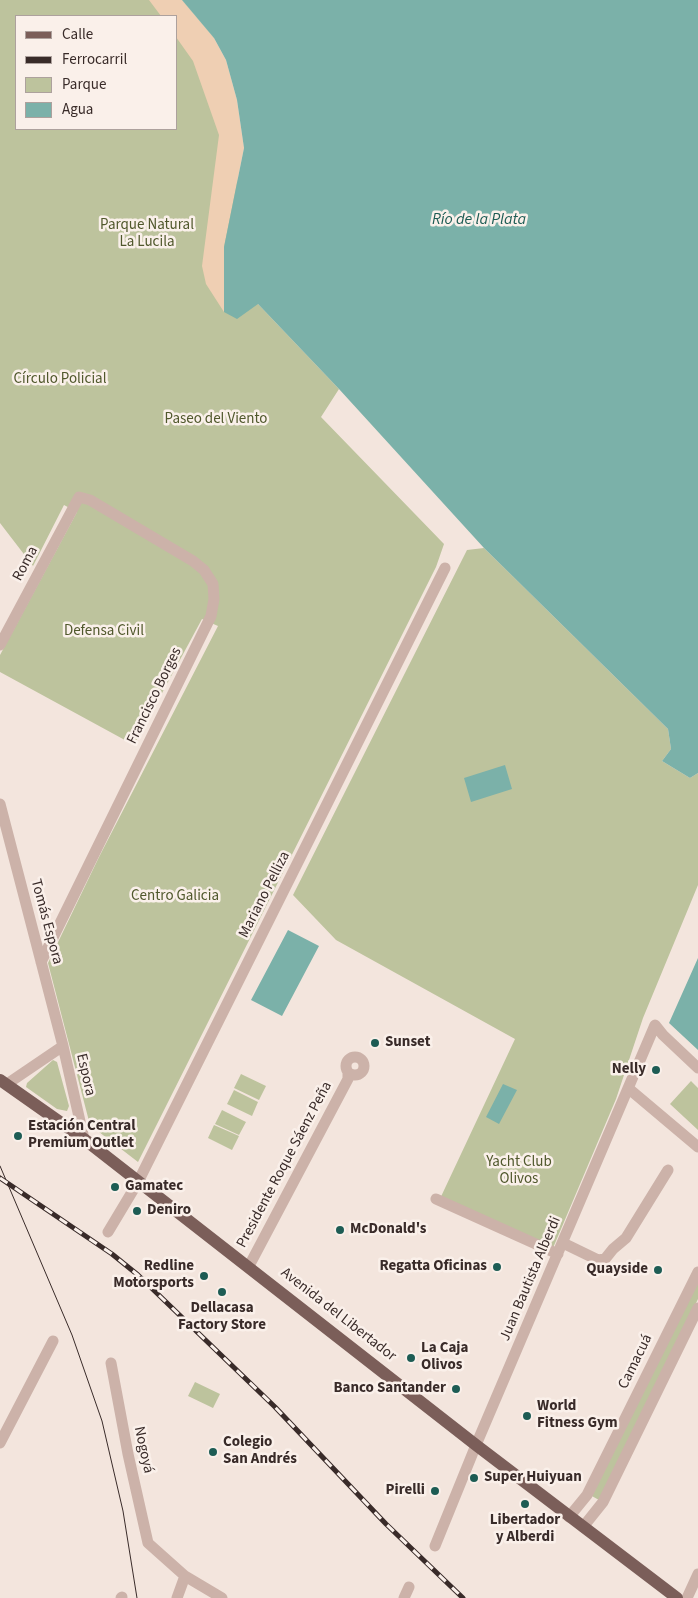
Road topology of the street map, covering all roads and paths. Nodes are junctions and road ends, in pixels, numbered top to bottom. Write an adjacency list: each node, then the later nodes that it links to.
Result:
1 (80, 497): 3 (street, Roma); 5 (street, Francisco Borges)
2 (445, 568): 14 (street, Mariano Pelliza)
3 (0, 645)
4 (0, 804): 5 (street, Tomás Espora)
5 (41, 962): 6 (street, Tomás Espora)
6 (63, 1046): 9 (street); 11 (street, Espora)
7 (698, 1068): 10 (street, Juan Bautista Alberdi)
8 (351, 1075): 19 (street, Presidente Roque Sáenz Peña)
9 (3, 1082): 11 (main road, Avenida del Libertador)
10 (628, 1088): 12 (street); 17 (street, Juan Bautista Alberdi)
11 (84, 1139): 14 (main road, Avenida del Libertador)
12 (698, 1148)
13 (668, 1170): 17 (street)
14 (138, 1182): 16 (street, Mariano Pelliza); 19 (main road, Avenida del Libertador)
15 (436, 1199): 18 (street)
16 (108, 1232)
17 (563, 1243): 18 (street, Juan Bautista Alberdi)
18 (558, 1254): 28 (street, Juan Bautista Alberdi)
19 (249, 1266): 28 (main road, Avenida del Libertador)
20 (696, 1279): 25 (street, Camacuá)
21 (698, 1308): 26 (street)
22 (52, 1340): 24 (street)
23 (111, 1363): 33 (street, Nogoyá)
24 (4, 1425): 27 (street)
25 (620, 1429): 26 (street); 29 (street, Camacuá)
26 (635, 1437): 30 (street)
27 (0, 1443)
28 (476, 1445): 29 (main road, Avenida del Libertador); 31 (street, Juan Bautista Alberdi)
29 (569, 1517): 30 (main road, Avenida del Libertador)
30 (583, 1527): 36 (main road, Avenida del Libertador)
31 (435, 1546)
32 (698, 1574): 37 (street)
33 (185, 1576): 34 (street); 35 (street)
34 (177, 1598)
35 (222, 1598)
36 (677, 1598)
37 (687, 1598)

